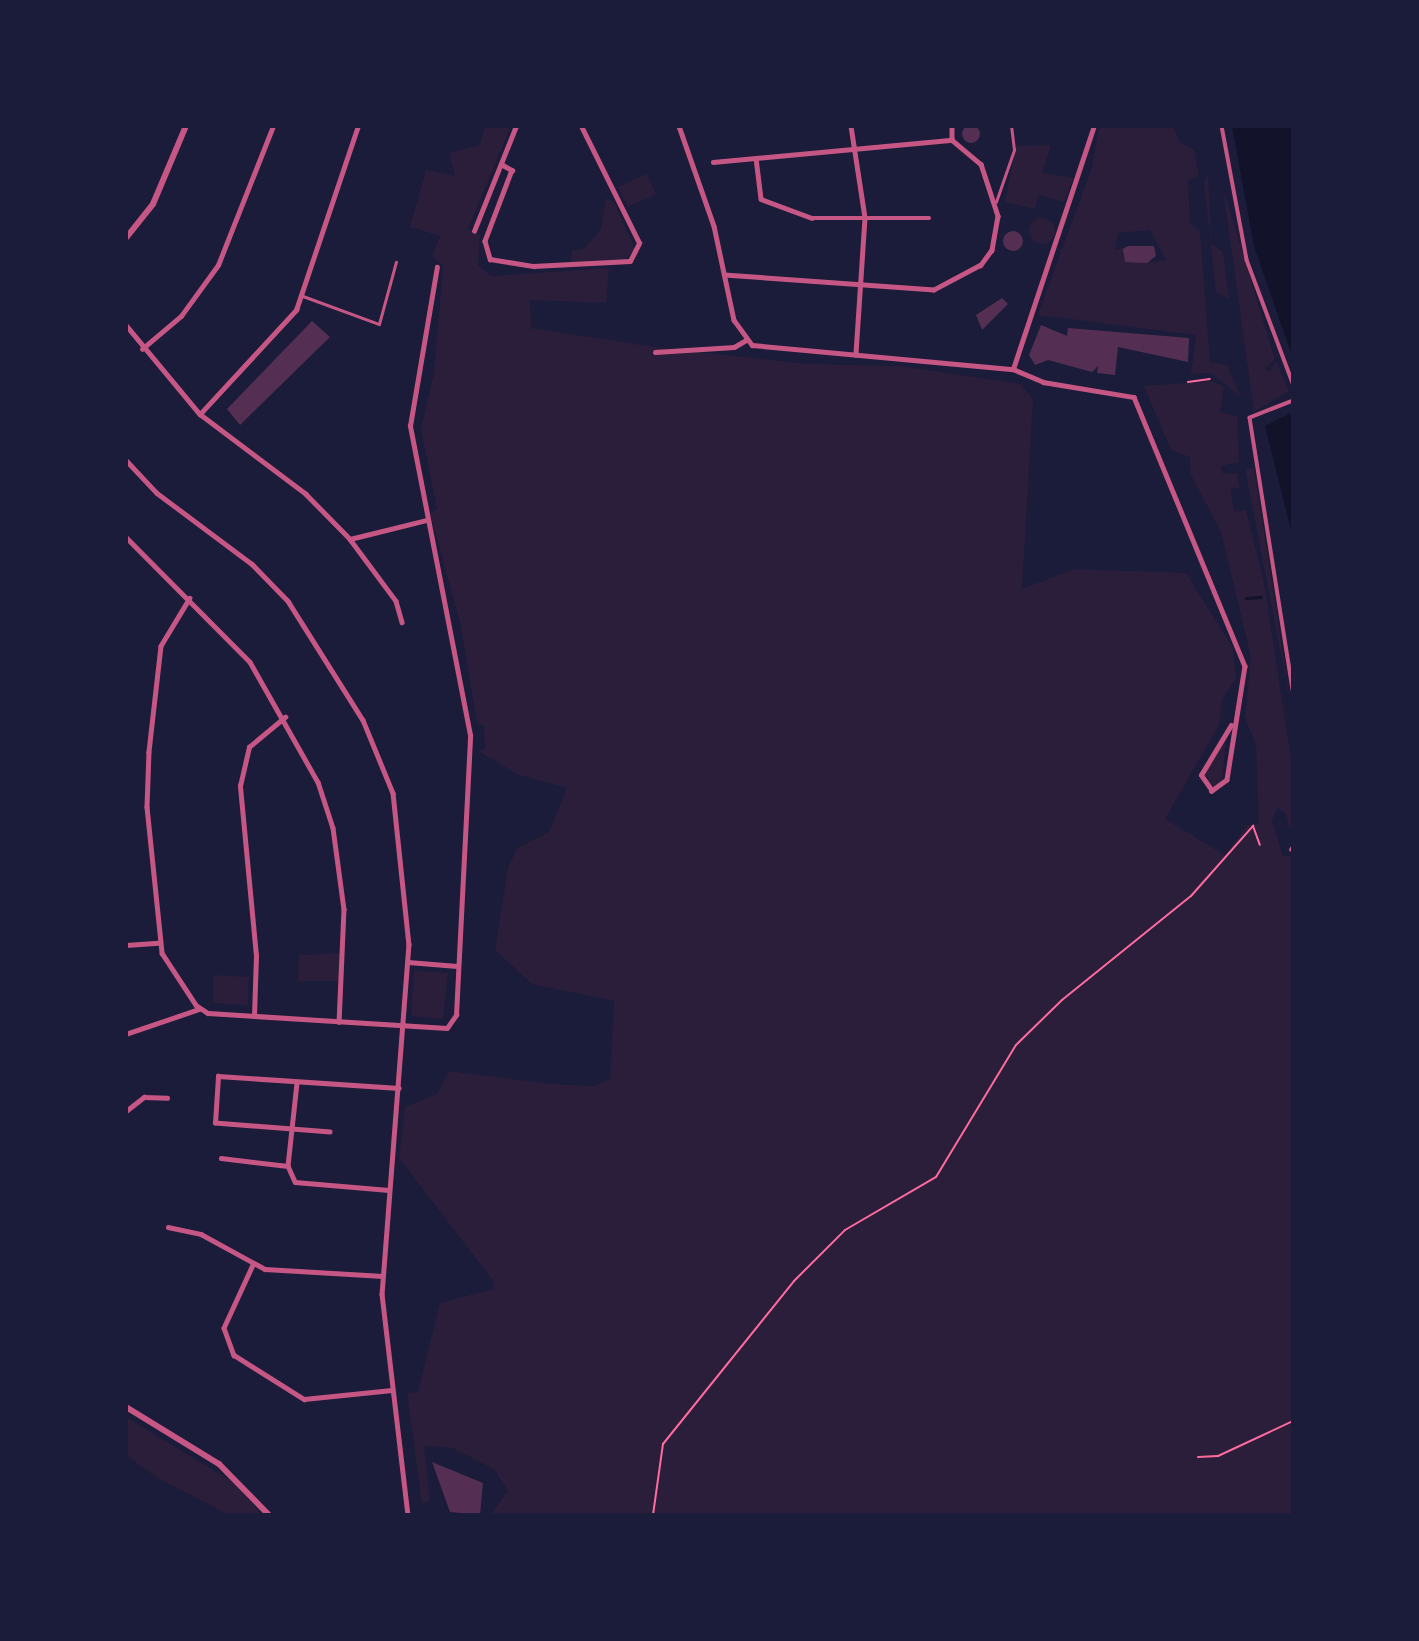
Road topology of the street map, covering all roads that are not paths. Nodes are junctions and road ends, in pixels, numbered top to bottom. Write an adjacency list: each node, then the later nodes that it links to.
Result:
1 (186, 126): 21 (street)
2 (273, 126): 29 (street)
3 (359, 126): 26 (street)
4 (516, 126): 16 (street)
5 (582, 126): 16 (street)
6 (679, 126): 24 (street)
7 (851, 126): 13 (street)
8 (952, 126): 12 (street)
9 (1011, 126): 17 (lane)
10 (1094, 126): 32 (street)
11 (1222, 126): 33 (street)
12 (952, 140): 13 (street); 17 (street)
13 (855, 148): 14 (street); 18 (street)
14 (756, 158): 15 (street); 18 (street)
15 (713, 162)
16 (501, 163): 20 (street)
17 (996, 202): 25 (street)
18 (865, 218): 19 (street); 25 (street)
19 (929, 218)
20 (474, 231)
21 (126, 238)
22 (396, 262): 26 (lane)
23 (437, 267): 37 (street)
24 (725, 275): 25 (street); 28 (street)
25 (861, 287): 31 (street)
26 (303, 296): 35 (street)
27 (126, 325): 29 (street)
28 (746, 340): 30 (street); 31 (street)
29 (142, 349): 35 (street)
30 (655, 352)
31 (856, 355): 32 (street)
32 (1013, 369): 44 (street)
33 (1293, 383)
34 (1293, 401): 42 (street)
35 (200, 414): 39 (street)
36 (126, 460): 47 (street)
37 (427, 520): 39 (street); 48 (street)
38 (126, 537): 40 (street)
39 (350, 539): 41 (street)
40 (190, 598): 43 (street); 45 (street)
41 (402, 622)
42 (1293, 690)
43 (285, 717): 50 (street); 51 (street)
44 (1231, 725): 44 (street)
45 (158, 943): 46 (street); 49 (street)
46 (126, 945)
47 (408, 962): 48 (street); 52 (street)
48 (457, 966): 52 (street)
49 (200, 1009): 50 (street); 53 (street)
50 (254, 1016): 51 (street)
51 (339, 1022): 52 (street)
52 (404, 1027): 55 (street)
53 (126, 1034)
54 (297, 1083): 55 (street); 58 (street); 58 (street)
55 (399, 1088): 62 (street)
56 (167, 1098): 57 (street)
57 (126, 1111)
58 (293, 1129): 59 (street); 61 (street)
59 (330, 1132)
60 (221, 1158): 61 (street)
61 (288, 1166): 62 (street)
62 (389, 1190): 65 (street)
63 (168, 1227): 64 (street)
64 (253, 1265): 65 (street); 66 (street)
65 (383, 1276): 66 (street)
66 (392, 1390): 69 (street)
67 (126, 1407): 68 (street)
68 (269, 1515)
69 (408, 1515)

